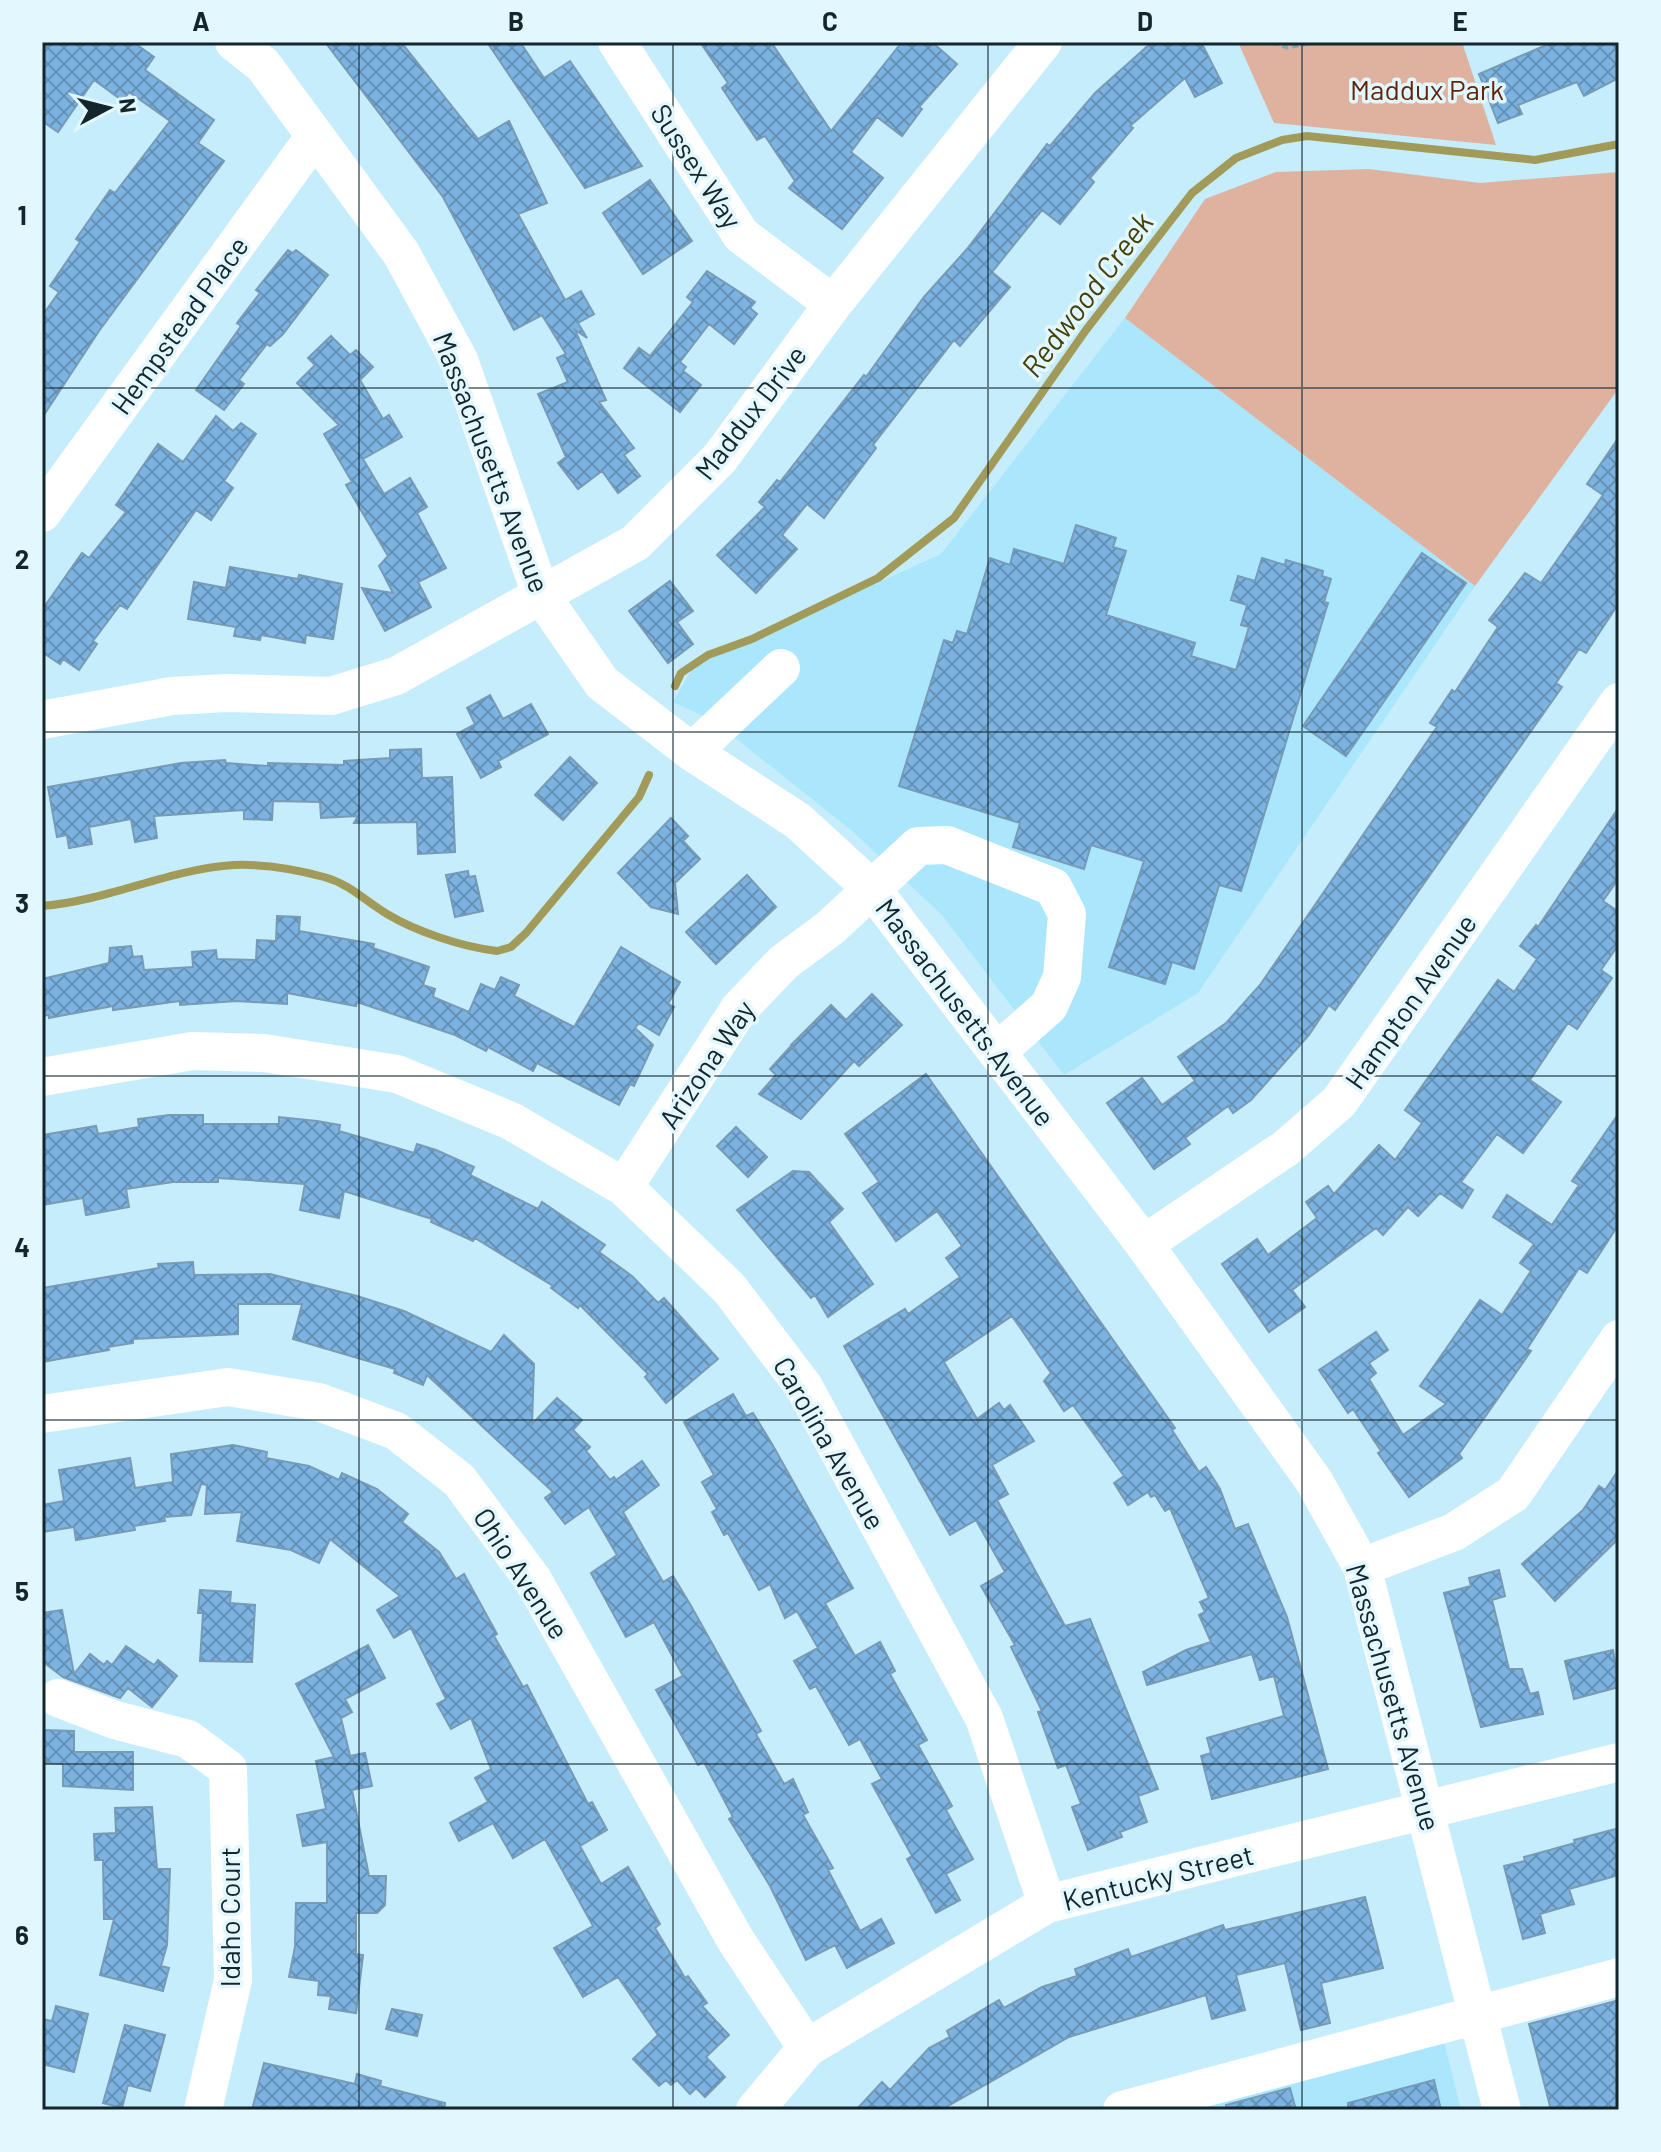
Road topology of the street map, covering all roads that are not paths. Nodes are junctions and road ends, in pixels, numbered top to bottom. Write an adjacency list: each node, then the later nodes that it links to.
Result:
1 (234, 42): 4 (street, Massachusetts Avenue)
2 (617, 42): 5 (street, Sussex Way)
3 (1043, 42): 5 (street, Maddux Drive)
4 (315, 136): 6 (street, Hempstead Place); 7 (street, Massachusetts Avenue)
5 (833, 304): 7 (street, Maddux Drive)
6 (42, 513)
7 (541, 595): 10 (street, Maddux Drive); 11 (street, Massachusetts Avenue)
8 (781, 668): 11 (street)
9 (1619, 702): 16 (street, Hampton Avenue)
10 (42, 720)
11 (692, 752): 12 (street, Massachusetts Avenue)
12 (872, 889): 13 (street, Massachusetts Avenue); 13 (street, Arizona Way); 15 (street, Arizona Way)
13 (997, 1052): 16 (street, Massachusetts Avenue)
14 (42, 1077): 15 (street, Carolina Avenue)
15 (624, 1187): 23 (street, Carolina Avenue)
16 (1144, 1244): 19 (street, Massachusetts Avenue)
17 (1619, 1339): 19 (street)
18 (42, 1414): 26 (street, Ohio Avenue)
19 (1362, 1567): 22 (street, Massachusetts Avenue)
20 (58, 1698): 27 (street, Idaho Court)
21 (1619, 1762): 22 (street, Kentucky Street)
22 (1426, 1810): 23 (street, Kentucky Street); 25 (street, Massachusetts Avenue)
23 (1047, 1904): 26 (street, Kentucky Street)
24 (1619, 1977): 25 (street)
25 (1477, 2014): 29 (street); 30 (street, Massachusetts Avenue)
26 (807, 2048): 28 (street, Kentucky Street)
27 (203, 2110)
28 (755, 2110)
29 (1122, 2110)
30 (1502, 2110)

